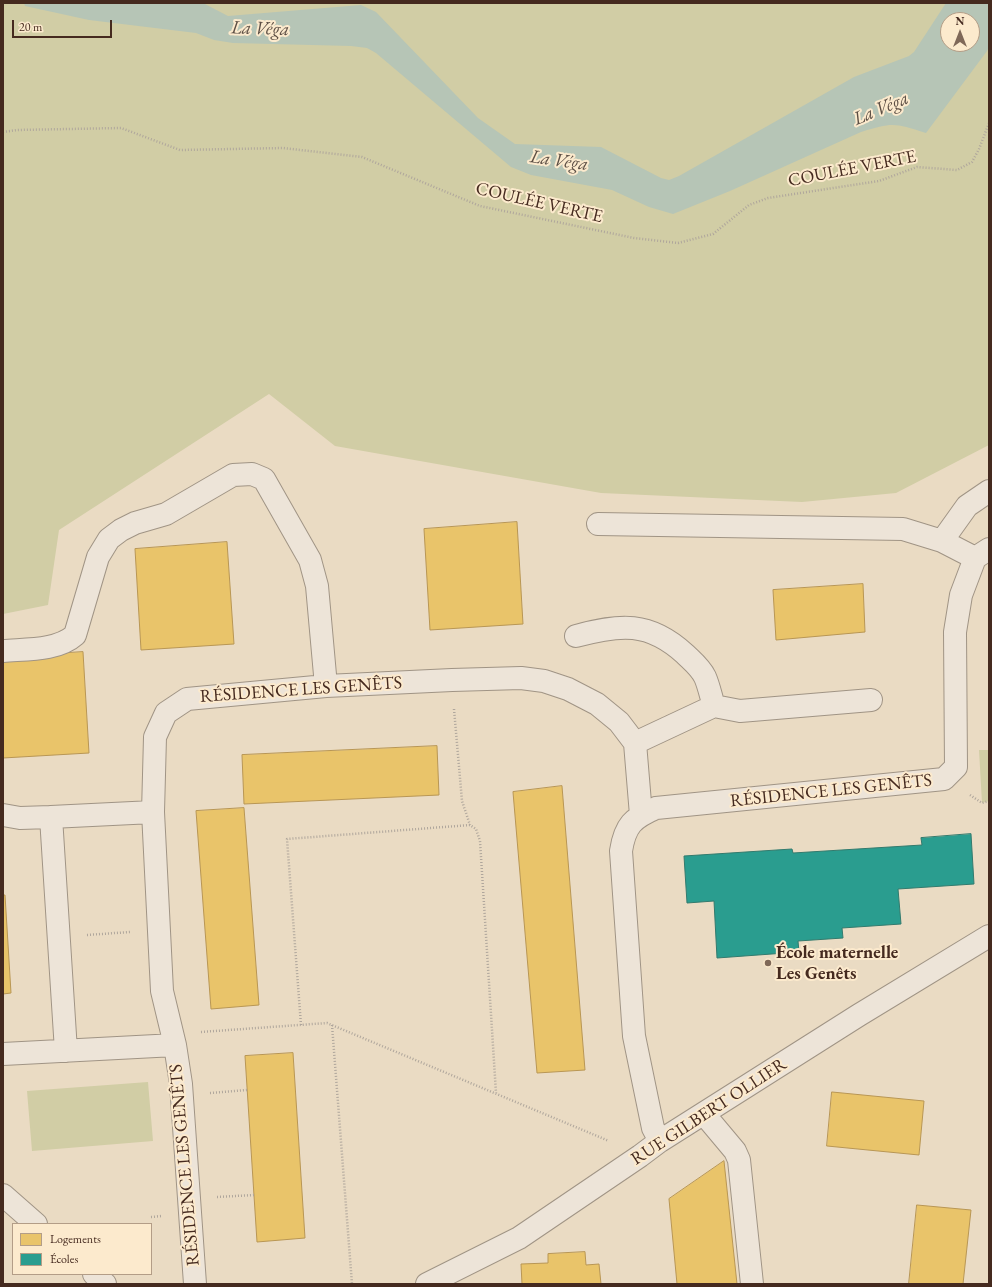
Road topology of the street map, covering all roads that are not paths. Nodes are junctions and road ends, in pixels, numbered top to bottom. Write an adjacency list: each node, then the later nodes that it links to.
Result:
1 (989, 491): 3 (street)
2 (598, 524): 3 (street)
3 (942, 541): 4 (street)
4 (982, 553): 13 (street, RÉSIDENCE LES GENÊTS)
5 (576, 636): 9 (street)
6 (3, 651): 7 (street)
7 (326, 686): 10 (street, RÉSIDENCE LES GENÊTS); 11 (street, RÉSIDENCE LES GENÊTS)
8 (871, 700): 9 (street)
9 (714, 706): 10 (street)
10 (635, 743): 13 (street)
11 (153, 812): 14 (street); 16 (street, RÉSIDENCE LES GENÊTS)
12 (3, 815): 14 (street)
13 (641, 815): 20 (street, RÉSIDENCE LES GENÊTS)
14 (52, 817): 17 (street)
15 (989, 936): 19 (street, RUE GILBERT OLLIER)
16 (174, 1040): 17 (street, RÉSIDENCE LES GENÊTS); 26 (street, RÉSIDENCE LES GENÊTS)
17 (66, 1051): 18 (street, RÉSIDENCE LES GENÊTS)
18 (3, 1054)
19 (704, 1114): 20 (street, RUE GILBERT OLLIER); 28 (street)
20 (660, 1142): 24 (street, RUE GILBERT OLLIER)
21 (3, 1195): 22 (street)
22 (35, 1223)
23 (95, 1275): 25 (street)
24 (452, 1279): 27 (street, RUE GILBERT OLLIER)
25 (105, 1284)
26 (194, 1284)
27 (427, 1284)
28 (752, 1284)

